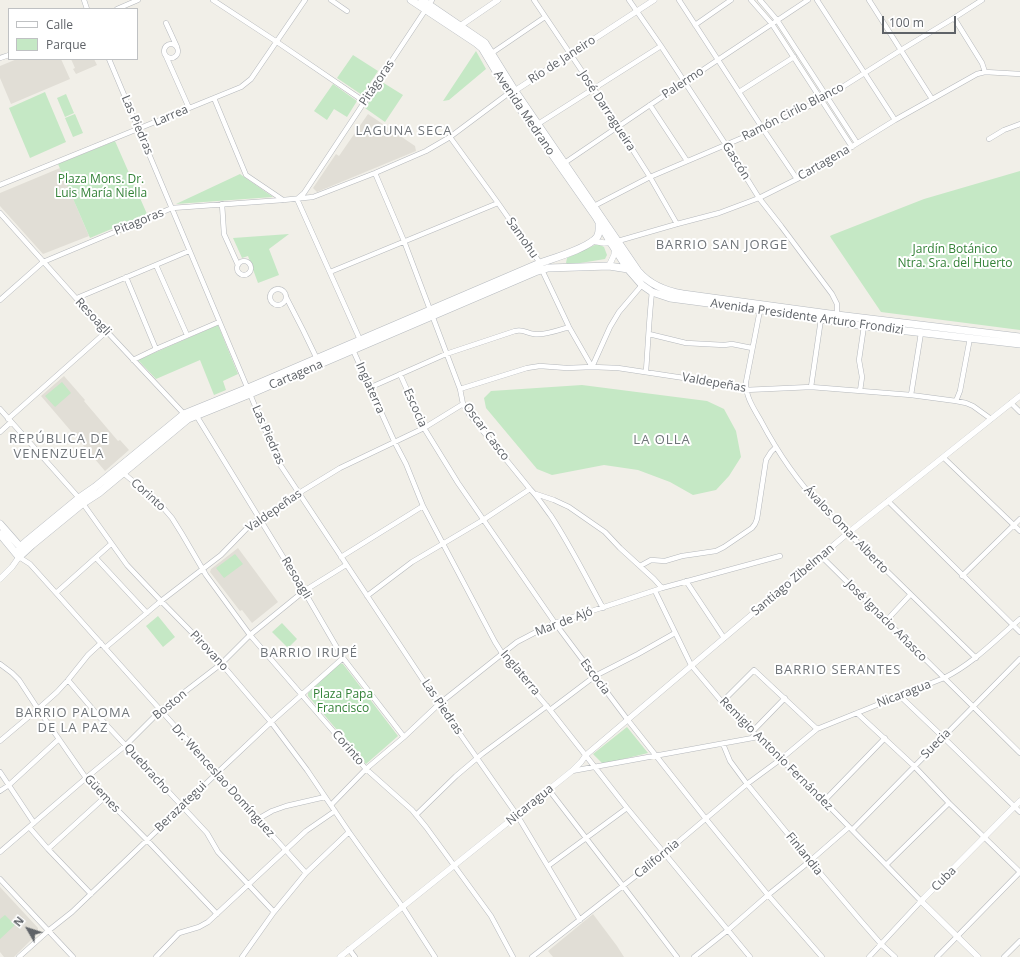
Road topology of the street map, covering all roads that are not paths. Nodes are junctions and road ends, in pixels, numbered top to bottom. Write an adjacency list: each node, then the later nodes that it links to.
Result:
1 (138, 0): 20 (street)
2 (213, 0): 30 (street)
3 (305, 0): 30 (street, Larrea)
4 (330, 0): 21 (street)
5 (411, 0): 19 (main road, Avenida Medrano)
6 (422, 0): 19 (main road, Avenida Medrano)
7 (498, 0): 29 (street)
8 (534, 0): 23 (street, José Darragueira)
9 (629, 0): 22 (street, Gascón)
10 (654, 0): 22 (street, Río de Janeiro)
11 (679, 0): 28 (street)
12 (731, 0): 28 (street)
13 (751, 0): 27 (street)
14 (760, 0): 25 (street)
15 (808, 0): 25 (street, Palermo)
16 (817, 0): 41 (street)
17 (869, 0): 33 (street)
18 (982, 0): 24 (street, Ramón Cirilo Blanco)
19 (429, 5): 29 (main road, Avenida Medrano); 51 (street, Pitágoras)
20 (119, 8)
21 (347, 11)
22 (637, 11): 31 (street, Gascón); 36 (street, Río de Janeiro)
23 (546, 17): 34 (street); 36 (street, José Darragueira)
24 (954, 18): 33 (street, Ramón Cirilo Blanco); 40 (street)
25 (777, 20): 27 (street, Palermo); 47 (street)
26 (166, 23): 32 (street)
27 (772, 24): 37 (street); 39 (street, Palermo)
28 (695, 25): 39 (street)
29 (458, 27): 34 (main road, Avenida Medrano); 45 (main road, Avenida Medrano)
30 (277, 42): 48 (street, Larrea); 51 (street)
31 (661, 46): 43 (street, Gascón); 44 (street)
32 (177, 47): 35 (street); 35 (street)
33 (901, 50): 41 (street, Ramón Cirilo Blanco); 49 (street)
34 (492, 53): 45 (main road, Avenida Medrano)
35 (165, 54): 53 (street)
36 (571, 55): 44 (street, José Darragueira); 45 (street, Río de Janeiro)
37 (794, 57): 46 (street); 50 (street)
38 (109, 60): 58 (street, Las Piedras)
39 (718, 60): 43 (street, Palermo); 46 (street)
40 (986, 72): 42 (street, Cartagena); 49 (street, Cartagena)
41 (865, 74): 47 (street, Ramón Cirilo Blanco); 54 (street)
42 (1020, 74)
43 (684, 82): 52 (street, Palermo); 63 (street, Gascón)
44 (594, 89): 55 (street); 57 (street, José Darragueira)
45 (512, 92): 55 (main road, Avenida Medrano); 60 (street, Río de Janeiro); 66 (main road, Avenida Medrano)
46 (739, 92): 59 (street)
47 (827, 97): 50 (street, Ramón Cirilo Blanco); 62 (street)
48 (214, 98): 53 (street, Larrea); 73 (street)
49 (932, 99): 54 (street, Cartagena)
50 (822, 100): 59 (street, Ramón Cirilo Blanco); 64 (street)
51 (365, 102): 72 (street, Pitágoras)
52 (650, 105): 57 (street, Palermo); 65 (street)
53 (189, 108): 58 (street, Larrea)
54 (895, 120): 62 (street, Cartagena)
55 (538, 124): 66 (main road, Avenida Medrano)
56 (1020, 124): 61 (street)
57 (618, 127): 66 (street, Palermo); 68 (street, José Darragueira)
58 (139, 129): 70 (street, Larrea); 77 (street, Las Piedras)
59 (763, 129): 63 (street, Ramón Cirilo Blanco); 69 (street)
60 (450, 137): 67 (street, Río de Janeiro); 74 (street, Samohu)
61 (989, 139)
62 (857, 143): 64 (street, Cartagena)
63 (726, 145): 65 (street, Ramón Cirilo Blanco); 71 (street, Gascón)
64 (852, 147): 69 (street, Cartagena)
65 (687, 161): 68 (street, Ramón Cirilo Blanco)
66 (562, 165): 76 (main road, Avenida Medrano); 79 (main road, Avenida Medrano)
67 (374, 173): 72 (street, Río de Janeiro); 81 (street, Oscar Casco)
68 (650, 177): 76 (street, Ramón Cirilo Blanco); 80 (street, José Darragueira)
69 (797, 179): 71 (street, Cartagena)
70 (0, 186)
71 (759, 198): 80 (street, Cartagena); 103 (street, Gascón)
72 (297, 199): 73 (street, Pitagoras); 94 (street)
73 (283, 200): 75 (street, Pitagoras)
74 (498, 203): 81 (street); 90 (street, Samohu)
75 (222, 204): 77 (street, Pitagoras); 89 (street)
76 (594, 206): 83 (main road, Avenida Medrano)
77 (172, 208): 85 (street, Las Piedras); 87 (street, Pitagoras)
78 (0, 213): 87 (street, Resoagli)
79 (599, 222): 82 (main road); 84 (main road, Avenida Medrano)
80 (677, 224): 83 (street, Cartagena)
81 (404, 241): 94 (street); 102 (street, Oscar Casco)
82 (592, 241): 84 (street); 86 (main road, Cartagena)
83 (618, 241): 84 (street); 103 (main road, Avenida Presidente Arturo Frondizi)
84 (612, 246): 91 (street); 93 (main road, Avenida Presidente Arturo Frondizi)
85 (190, 251): 88 (street); 105 (street, Las Piedras)
86 (564, 255): 90 (main road, Cartagena); 92 (main road)
87 (43, 262): 99 (street, Resoagli); 100 (street, Pitagoras)
88 (156, 265): 95 (street); 111 (street)
89 (238, 265)
90 (541, 266): 92 (main road, Cartagena); 102 (main road, Cartagena); 107 (street, Samohu)
91 (609, 266): 92 (main road, Cartagena); 93 (main road, Cartagena)
92 (567, 268)
93 (628, 268): 96 (main road, Avenida Presidente Arturo Frondizi)
94 (330, 272): 114 (street)
95 (126, 277): 99 (street); 117 (street)
96 (642, 285): 97 (main road, Avenida Presidente Arturo Frondizi); 122 (street)
97 (652, 292): 101 (main road, Avenida Presidente Arturo Frondizi); 110 (street)
98 (286, 297): 121 (street)
99 (77, 298): 108 (street, Resoagli)
100 (0, 300)
101 (760, 310): 104 (main road, Avenida Presidente Arturo Frondizi); 116 (street)
102 (431, 313): 114 (main road, Cartagena); 119 (street, Oscar Casco)
103 (836, 318): 104 (main road, Avenida Presidente Arturo Frondizi); 106 (main road, Avenida Presidente Arturo Frondizi); 109 (main road, Avenida Presidente Arturo Frondizi)
104 (821, 319): 126 (street)
105 (219, 322): 111 (street); 129 (street, Las Piedras)
106 (864, 326): 109 (main road, Avenida Presidente Arturo Frondizi); 130 (street)
107 (569, 327): 119 (street); 122 (street, Samohu)
108 (107, 331): 120 (street, Resoagli); 141 (street)
109 (926, 331): 112 (main road, Avenida Presidente Arturo Frondizi); 113 (main road, Avenida Presidente Arturo Frondizi); 131 (street)
110 (649, 334): 116 (street); 123 (street)
111 (187, 335): 117 (street)
112 (1020, 337)
113 (970, 338): 115 (main road, Avenida Presidente Arturo Frondizi); 133 (street)
114 (362, 343): 118 (main road, Cartagena); 121 (main road, Cartagena)
115 (1020, 344)
116 (752, 348): 128 (street)
117 (156, 349): 120 (street)
118 (353, 350): 121 (main road, Cartagena); 125 (street, Inglaterra)
119 (446, 354): 124 (street); 127 (street, Oscar Casco)
120 (133, 360): 139 (street, Resoagli)
121 (318, 362): 129 (main road, Cartagena)
122 (592, 367): 123 (street, Valdepeñas); 127 (street, Valdepeñas)
123 (646, 371): 128 (street, Valdepeñas)
124 (400, 374): 125 (street); 142 (street, Escocia)
125 (369, 388): 144 (street, Inglaterra)
126 (811, 388): 128 (street, Valdepeñas); 130 (street, Valdepeñas)
127 (460, 389): 135 (street, Oscar Casco)
128 (745, 390): 145 (street, Ávalos Omar Alberto)
129 (249, 391): 138 (main road, Cartagena); 139 (main road, Cartagena); 149 (street, Las Piedras)
130 (860, 391): 131 (street, Valdepeñas)
131 (911, 395): 133 (street, Valdepeñas)
132 (1020, 396): 134 (street, Santiago Zibelman)
133 (956, 401): 140 (street, Valdepeñas)
134 (1011, 403): 137 (street); 140 (street, Santiago Zibelman)
135 (463, 404): 142 (street, Valdepeñas); 148 (street, Oscar Casco)
136 (0, 410): 141 (street, Pirovano)
137 (1020, 412)
138 (196, 415): 139 (main road, Cartagena); 154 (street, Resoagli)
139 (186, 416): 147 (main road, Cartagena)
140 (991, 419): 146 (street, Santiago Zibelman)
141 (10, 420): 143 (street); 151 (street, Pirovano)
142 (424, 428): 144 (street, Valdepeñas); 156 (street, Escocia)
143 (0, 432)
144 (395, 443): 149 (street, Valdepeñas); 153 (street, Inglaterra)
145 (776, 447): 160 (street, Ávalos Omar Alberto); 170 (street)
146 (944, 458): 152 (street, Santiago Zibelman); 158 (street)
147 (120, 470): 151 (main road, Cartagena); 171 (street, Corinto)
148 (530, 489): 150 (street, Oscar Casco); 156 (street)
149 (299, 493): 154 (street, Valdepeñas); 167 (street, Las Piedras)
150 (536, 494): 170 (street); 182 (street, Oscar Casco)
151 (81, 501): 162 (street, Pirovano); 164 (main road, Cartagena)
152 (888, 501): 160 (street, Santiago Zibelman); 172 (street)
153 (423, 506): 163 (street, Inglaterra); 167 (street)
154 (260, 519): 171 (street, Valdepeñas); 176 (street, Resoagli)
155 (1020, 519): 158 (street)
156 (483, 520): 163 (street); 186 (street, Escocia)
157 (0, 524): 164 (main road)
158 (1014, 525): 159 (street); 172 (street)
159 (1020, 531)
160 (848, 533): 166 (street, Santiago Zibelman); 179 (street, Ávalos Omar Alberto)
161 (0, 534): 164 (main road)
162 (111, 544): 168 (street); 181 (street, Pirovano)
163 (443, 544): 180 (street); 194 (street, Inglaterra)
164 (21, 552): 173 (street, Cartagena); 178 (street, Dr. Wenceslao Domínguez)
165 (780, 556): 174 (street, Mar de Ajó)
166 (821, 556): 185 (street, José Ignacio Añasco); 191 (street, Santiago Zibelman)
167 (341, 557): 169 (street, Las Piedras)
168 (96, 558): 178 (street); 183 (street)
169 (346, 565): 176 (street, Boston); 180 (street, Las Piedras)
170 (640, 566): 175 (street)
171 (203, 570): 181 (street, Valdepeñas); 190 (street, Corinto)
172 (962, 576): 187 (street)
173 (0, 579)
174 (686, 581): 175 (street, Mar de Ajó); 191 (street)
175 (662, 588): 177 (street, Mar de Ajó)
176 (304, 591): 190 (street, Boston); 195 (street, Resoagli)
177 (655, 591): 182 (street, Mar de Ajó); 188 (street, Remigio Antonio Fernández)
178 (56, 593): 192 (street, Dr. Wenceslao Domínguez)
179 (910, 595): 185 (street); 196 (street, Ávalos Omar Alberto)
180 (367, 596): 208 (street, Las Piedras)
181 (161, 601): 183 (street, Valdepeñas); 199 (street, Pirovano)
182 (603, 608): 186 (street, Mar de Ajó)
183 (147, 613): 193 (street, Valdepeñas)
184 (1020, 619): 187 (street, Nicaragua)
185 (886, 621): 202 (street, José Ignacio Añasco)
186 (555, 623): 194 (street, Mar de Ajó); 201 (street, Escocia)
187 (1013, 625): 189 (street); 196 (street, Nicaragua)
188 (675, 632): 200 (street, Remigio Antonio Fernández); 201 (street)
189 (1020, 632)
190 (250, 635): 199 (street, Boston); 204 (street, Corinto)
191 (724, 638): 200 (street, Santiago Zibelman)
192 (101, 643): 193 (street, Dr. Wenceslao Domínguez); 203 (street)
193 (105, 648): 212 (street, Dr. Wenceslao Domínguez)
194 (502, 653): 208 (street, Mar de Ajó); 210 (street, Inglaterra)
195 (343, 658): 204 (street, Berazategui); 218 (street, Resoagli)
196 (976, 658): 202 (street, Nicaragua)
197 (1020, 659): 209 (street, Suecia)
198 (0, 664): 211 (street, Güemes)
199 (222, 664): 212 (street, Boston); 215 (street, Pirovano)
200 (691, 665): 207 (street, Remigio Antonio Fernández); 214 (street, Santiago Zibelman)
201 (595, 676): 210 (street); 214 (street, Escocia)
202 (944, 678): 205 (street, Nicaragua); 209 (street, José Ignacio Añasco)
203 (68, 680): 211 (street); 225 (street, Quebracho)
204 (302, 695): 215 (street, Berazategui); 233 (street, Corinto)
205 (900, 696): 213 (street, Nicaragua); 219 (street)
206 (785, 698): 207 (street); 216 (street); 217 (street)
207 (722, 702): 217 (street, Remigio Antonio Fernández)
208 (439, 704): 218 (street, Mar de Ajó); 229 (street, Las Piedras)
209 (973, 706): 219 (street, Suecia); 226 (street, José Ignacio Añasco)
210 (549, 708): 227 (street, Inglaterra); 229 (street)
211 (38, 709): 222 (street, Güemes); 223 (street)
212 (160, 711): 225 (street, Boston); 236 (street, Dr. Wenceslao Domínguez)
213 (857, 713): 216 (street, Nicaragua); 221 (street)
214 (627, 719): 227 (street, Santiago Zibelman); 228 (street, Escocia)
215 (271, 722): 236 (street, Berazategui); 243 (street, Pirovano)
216 (817, 729): 230 (street, Nicaragua)
217 (752, 732): 220 (street, Remigio Antonio Fernández)
218 (404, 737): 233 (street, Mar de Ajó)
219 (944, 737): 231 (street, Suecia); 249 (street)
220 (758, 738): 224 (street, Nicaragua); 230 (street, Remigio Antonio Fernández)
221 (885, 738): 231 (street); 244 (street)
222 (59, 739): 237 (street, Güemes); 239 (street)
223 (0, 741)
224 (723, 744): 228 (street, Nicaragua); 238 (street, Finlandia)
225 (126, 745): 237 (street, Boston); 248 (street, Quebracho)
226 (1020, 753)
227 (586, 755): 232 (street, Inglaterra); 234 (street, Santiago Zibelman)
228 (657, 756): 232 (street, Nicaragua); 256 (street, Escocia)
229 (477, 758): 253 (street); 254 (street, Las Piedras)
230 (781, 759): 238 (street, California); 244 (street, Remigio Antonio Fernández)
231 (914, 766): 246 (street); 259 (street, Suecia)
232 (595, 767): 234 (street, Nicaragua); 250 (street, Inglaterra)
233 (366, 769): 247 (street, Mar de Ajó); 253 (street, Corinto)
234 (572, 771): 240 (street, Nicaragua)
235 (0, 772): 239 (street)
236 (217, 773): 248 (street, Berazategui); 255 (street, Dr. Wenceslao Domínguez)
237 (86, 778): 242 (street, Güemes); 257 (street, Boston)
238 (747, 784): 256 (street, California); 268 (street, Finlandia)
239 (9, 785): 241 (street); 257 (street)
240 (549, 790): 254 (street, Nicaragua); 262 (street)
241 (0, 791)
242 (105, 797): 263 (street, Güemes); 264 (street)
243 (325, 797): 247 (street, Pirovano); 255 (street)
244 (824, 801): 259 (street, Remigio Antonio Fernández)
245 (1020, 801): 249 (street, Cuba)
246 (949, 803): 261 (street); 269 (street)
247 (331, 804): 251 (street, Pirovano)
248 (181, 807): 263 (street, Berazategui); 275 (street, Quebracho)
249 (1014, 807): 252 (street); 261 (street, Cuba)
250 (627, 808): 262 (street); 267 (street, Inglaterra)
251 (335, 812): 260 (street, Pirovano); 265 (street)
252 (1020, 812)
253 (416, 815): 270 (street, Corinto)
254 (518, 815): 270 (street, Nicaragua); 271 (street, Las Piedras)
255 (258, 819): 265 (street, Dr. Wenceslao Domínguez)
256 (706, 819): 267 (street, California); 278 (street, Escocia)
257 (34, 823): 258 (street, Boston)
258 (29, 827): 264 (street); 266 (street, Boston)
259 (851, 828): 268 (street, Suecia); 269 (street, Remigio Antonio Fernández)
260 (349, 832): 272 (street); 280 (street, Pirovano)
261 (985, 837): 273 (street); 279 (street, Cuba)
262 (586, 839): 271 (street); 276 (street)
263 (147, 840): 277 (street, Berazategui); 282 (street, Güemes)
264 (48, 849): 277 (street)
265 (285, 850): 272 (street, Dr. Wenceslao Domínguez); 275 (street)
266 (0, 852)
267 (665, 853): 276 (street, California); 284 (street, Inglaterra)
268 (810, 861): 278 (street, Suecia); 288 (street, Finlandia)
269 (886, 865): 279 (street, Remigio Antonio Fernández)
270 (453, 866): 280 (street, Nicaragua); 297 (street, Corinto)
271 (548, 866): 283 (street, Las Piedras)
272 (306, 872): 281 (street)
273 (1020, 872): 286 (street)
274 (0, 879): 285 (street)
275 (249, 884): 281 (street, Quebracho); 282 (street)
276 (623, 886): 283 (street, California); 299 (street)
277 (91, 894): 285 (street, Berazategui)
278 (768, 895): 284 (street, Suecia); 302 (street, Escocia)
279 (921, 901): 286 (street); 288 (street, Cuba)
280 (402, 906): 289 (street, Nicaragua); 296 (street, Pirovano)
281 (274, 912): 293 (street)
282 (217, 914): 292 (street)
283 (580, 920): 298 (street, California)
284 (728, 930): 300 (street, Suecia); 301 (street, Inglaterra)
285 (48, 931): 290 (street, Berazategui); 291 (street)
286 (956, 936): 305 (street); 306 (street)
287 (1020, 941): 307 (street)
288 (881, 944): 303 (street, Cuba); 304 (street, Finlandia)
289 (349, 949): 294 (street, Nicaragua); 295 (street)
290 (19, 957)
291 (74, 957)
292 (156, 957)
293 (242, 957)
294 (340, 957)
295 (355, 957)
296 (435, 957)
297 (513, 957)
298 (532, 957)
299 (677, 957)
300 (694, 957)
301 (750, 957)
302 (822, 957)
303 (869, 957)
304 (895, 957)
305 (937, 957)
306 (978, 957)
307 (1004, 957)

